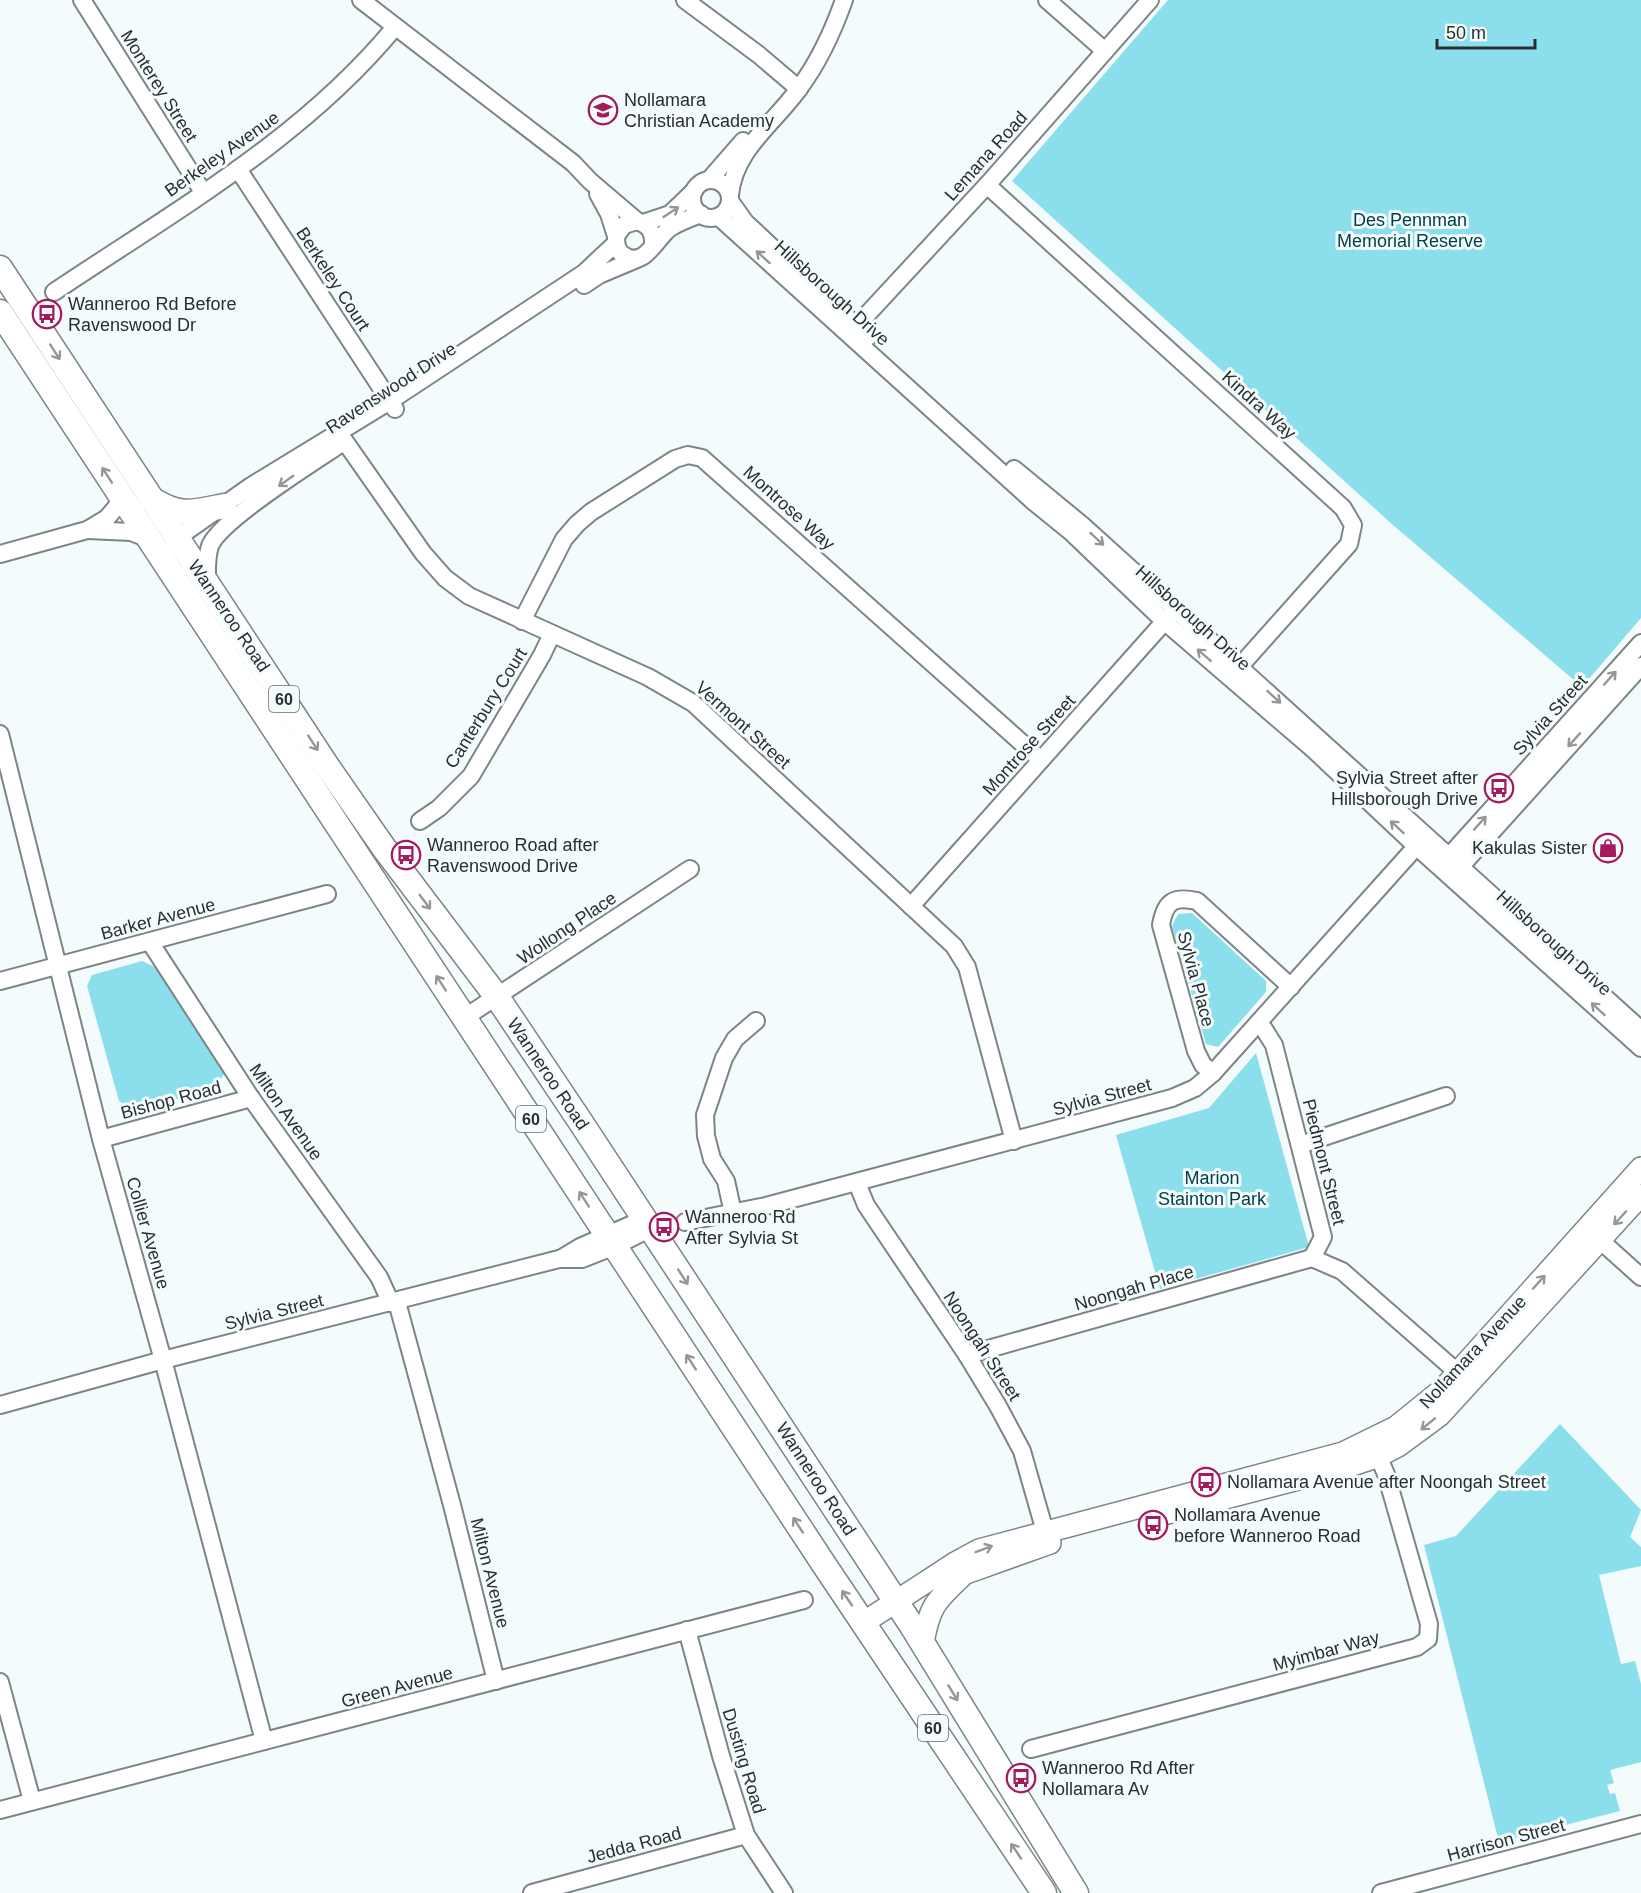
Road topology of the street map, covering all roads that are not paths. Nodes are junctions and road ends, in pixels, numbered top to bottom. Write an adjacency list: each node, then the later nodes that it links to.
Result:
1 (81, 0): 16 (street, Monterey Street)
2 (361, 0): 8 (street)
3 (685, 0): 10 (street)
4 (833, 0): 10 (street)
5 (844, 0): 10 (street)
6 (1047, 0): 9 (street)
7 (1150, 0): 9 (street, Lemana Road)
8 (395, 27): 11 (street, Berkeley Avenue); 13 (street)
9 (1105, 51): 14 (street, Lemana Road)
10 (796, 86): 12 (street); 17 (street)
11 (238, 169): 16 (street, Berkeley Avenue); 28 (street, Berkeley Court)
12 (709, 180): 15 (street); 17 (street)
13 (590, 181): 20 (street); 21 (street)
14 (987, 185): 27 (street, Lemana Road); 44 (street, Kindra Way)
15 (694, 191): 18 (street); 20 (street, one-way to 15)
16 (203, 192): 25 (street, Berkeley Avenue)
17 (730, 198): 19 (street); 27 (street, Hillsborough Drive)
18 (701, 214): 19 (street); 22 (street)
19 (718, 217): 27 (street, Hillsborough Drive, one-way to 19)
20 (640, 222): 21 (street); 22 (street)
21 (616, 240): 23 (street); 28 (street, Ravenswood Drive)
22 (653, 245): 23 (street)
23 (637, 259): 28 (street, Ravenswood Drive)
24 (0, 268): 31 (highway, Wanneroo Road / 60, one-way to 31)
25 (54, 292)
26 (0, 312): 30 (highway, Wanneroo Road / 60, one-way to 26)
27 (852, 331): 38 (street, Hillsborough Drive)
28 (392, 405): 29 (street, Ravenswood Drive)
29 (342, 437): 32 (street, Ravenswood Drive); 37 (street, Ravenswood Drive, one-way to 37); 39 (street, Vermont Street)
30 (123, 499): 33 (street); 35 (highway, Wanneroo Road / 60)
31 (151, 499): 32 (highway); 34 (highway, Wanneroo Road / 60)
32 (224, 506): 34 (street, Ravenswood Drive)
33 (87, 530): 35 (street); 36 (street)
34 (177, 538): 37 (highway, Wanneroo Road / 60); 40 (street)
35 (149, 539): 40 (highway, Wanneroo Road / 60)
36 (0, 554)
37 (207, 584): 57 (highway, Wanneroo Road / 60, one-way to 57)
38 (1170, 615): 44 (street, Hillsborough Drive); 46 (street, Montrose Street)
39 (522, 621): 41 (street, Vermont Street); 46 (street, Montrose Way)
40 (209, 630): 58 (highway, Wanneroo Road / 60, one-way to 40)
41 (552, 634): 47 (street, Canterbury Court); 52 (street, Vermont Street)
42 (1641, 643): 49 (street, Sylvia Street, one-way to 42)
43 (1641, 666): 49 (street, Sylvia Street, one-way to 49)
44 (1235, 672): 48 (street, Hillsborough Drive)
45 (0, 734): 54 (street, Collier Avenue)
46 (1041, 760): 52 (street, Montrose Street)
47 (420, 821)
48 (1421, 840): 49 (street, Hillsborough Drive); 56 (street, Sylvia Street)
49 (1450, 866): 61 (street, Hillsborough Drive); 62 (street, Hillsborough Drive, one-way to 49)
50 (690, 869): 57 (street, Wollong Place)
51 (327, 894): 53 (street, Barker Avenue)
52 (911, 906): 67 (street, Vermont Street)
53 (150, 942): 54 (street, Barker Avenue); 65 (street, Milton Avenue)
54 (58, 966): 55 (street, Barker Avenue); 66 (street, Collier Avenue)
55 (0, 981)
56 (1291, 987): 60 (street, Sylvia Street); 63 (street, Sylvia Place)
57 (497, 997): 58 (street, Wollong Place); 74 (highway, Wanneroo Road / 60)
58 (464, 1018): 76 (highway, Wanneroo Road / 60, one-way to 58)
59 (756, 1021): 72 (street)
60 (1258, 1023): 63 (street, Sylvia Street); 68 (street, Piedmont Street)
61 (1641, 1030)
62 (1641, 1048)
63 (1213, 1073): 67 (street, Sylvia Street)
64 (1446, 1096): 68 (street)
65 (251, 1098): 66 (street, Bishop Road); 79 (street, Milton Avenue)
66 (101, 1139): 81 (street, Collier Avenue)
67 (1014, 1141): 70 (street, Sylvia Street)
68 (1300, 1145): 77 (street, Piedmont Street)
69 (1641, 1168): 75 (main road, Nollamara Avenue)
70 (857, 1183): 72 (street, Sylvia Street); 80 (street, Noongah Street)
71 (1641, 1195): 75 (main road, Nollamara Avenue, one-way to 75)
72 (733, 1212): 73 (street, Sylvia Street)
73 (685, 1222)
74 (647, 1223): 76 (street, Sylvia Street); 86 (highway, Wanneroo Road / 60, one-way to 86)
75 (1594, 1234): 78 (street); 82 (main road, Nollamara Avenue)
76 (612, 1241): 79 (street, Sylvia Street); 91 (highway, Wanneroo Road / 60, one-way to 76)
77 (1312, 1258): 80 (street, Noongah Place); 82 (street)
78 (1641, 1277)
79 (394, 1302): 81 (street, Sylvia Street); 94 (street, Milton Avenue)
80 (967, 1355): 85 (street, Noongah Street)
81 (163, 1360): 83 (street, Sylvia Street); 96 (street, Collier Avenue)
82 (1463, 1377): 84 (main road, Nollamara Avenue)
83 (0, 1405)
84 (1375, 1448): 85 (main road, Nollamara Avenue); 97 (street, Myimbar Way)
85 (1046, 1537): 87 (main road, Nollamara Avenue); 88 (main road, Nollamara Avenue, one-way to 85)
86 (872, 1564): 88 (main road); 90 (highway, Wanneroo Road / 60)
87 (966, 1573): 90 (main road, Nollamara Avenue); 93 (main road)
88 (935, 1576): 90 (main road, Nollamara Avenue)
89 (804, 1600): 92 (street, Green Avenue)
90 (899, 1606): 91 (main road, Nollamara Avenue); 93 (highway, Wanneroo Road / 60)
91 (866, 1627): 104 (highway, Wanneroo Road / 60, one-way to 91)
92 (687, 1630): 94 (street, Green Avenue); 101 (street, Dusting Road)
93 (923, 1643): 105 (highway, Wanneroo Road / 60, one-way to 105)
94 (496, 1681): 96 (street, Green Avenue)
95 (0, 1682): 98 (street)
96 (264, 1741): 98 (street, Green Avenue)
97 (1031, 1749)
98 (32, 1801): 99 (street, Green Avenue)
99 (0, 1809)
100 (1641, 1824): 106 (street, Harrison Street)
101 (746, 1835): 102 (street, Jedda Road); 103 (street, Dusting Road)
102 (532, 1893)
103 (784, 1893)
104 (1044, 1893)
105 (1076, 1893)
106 (1381, 1893)

